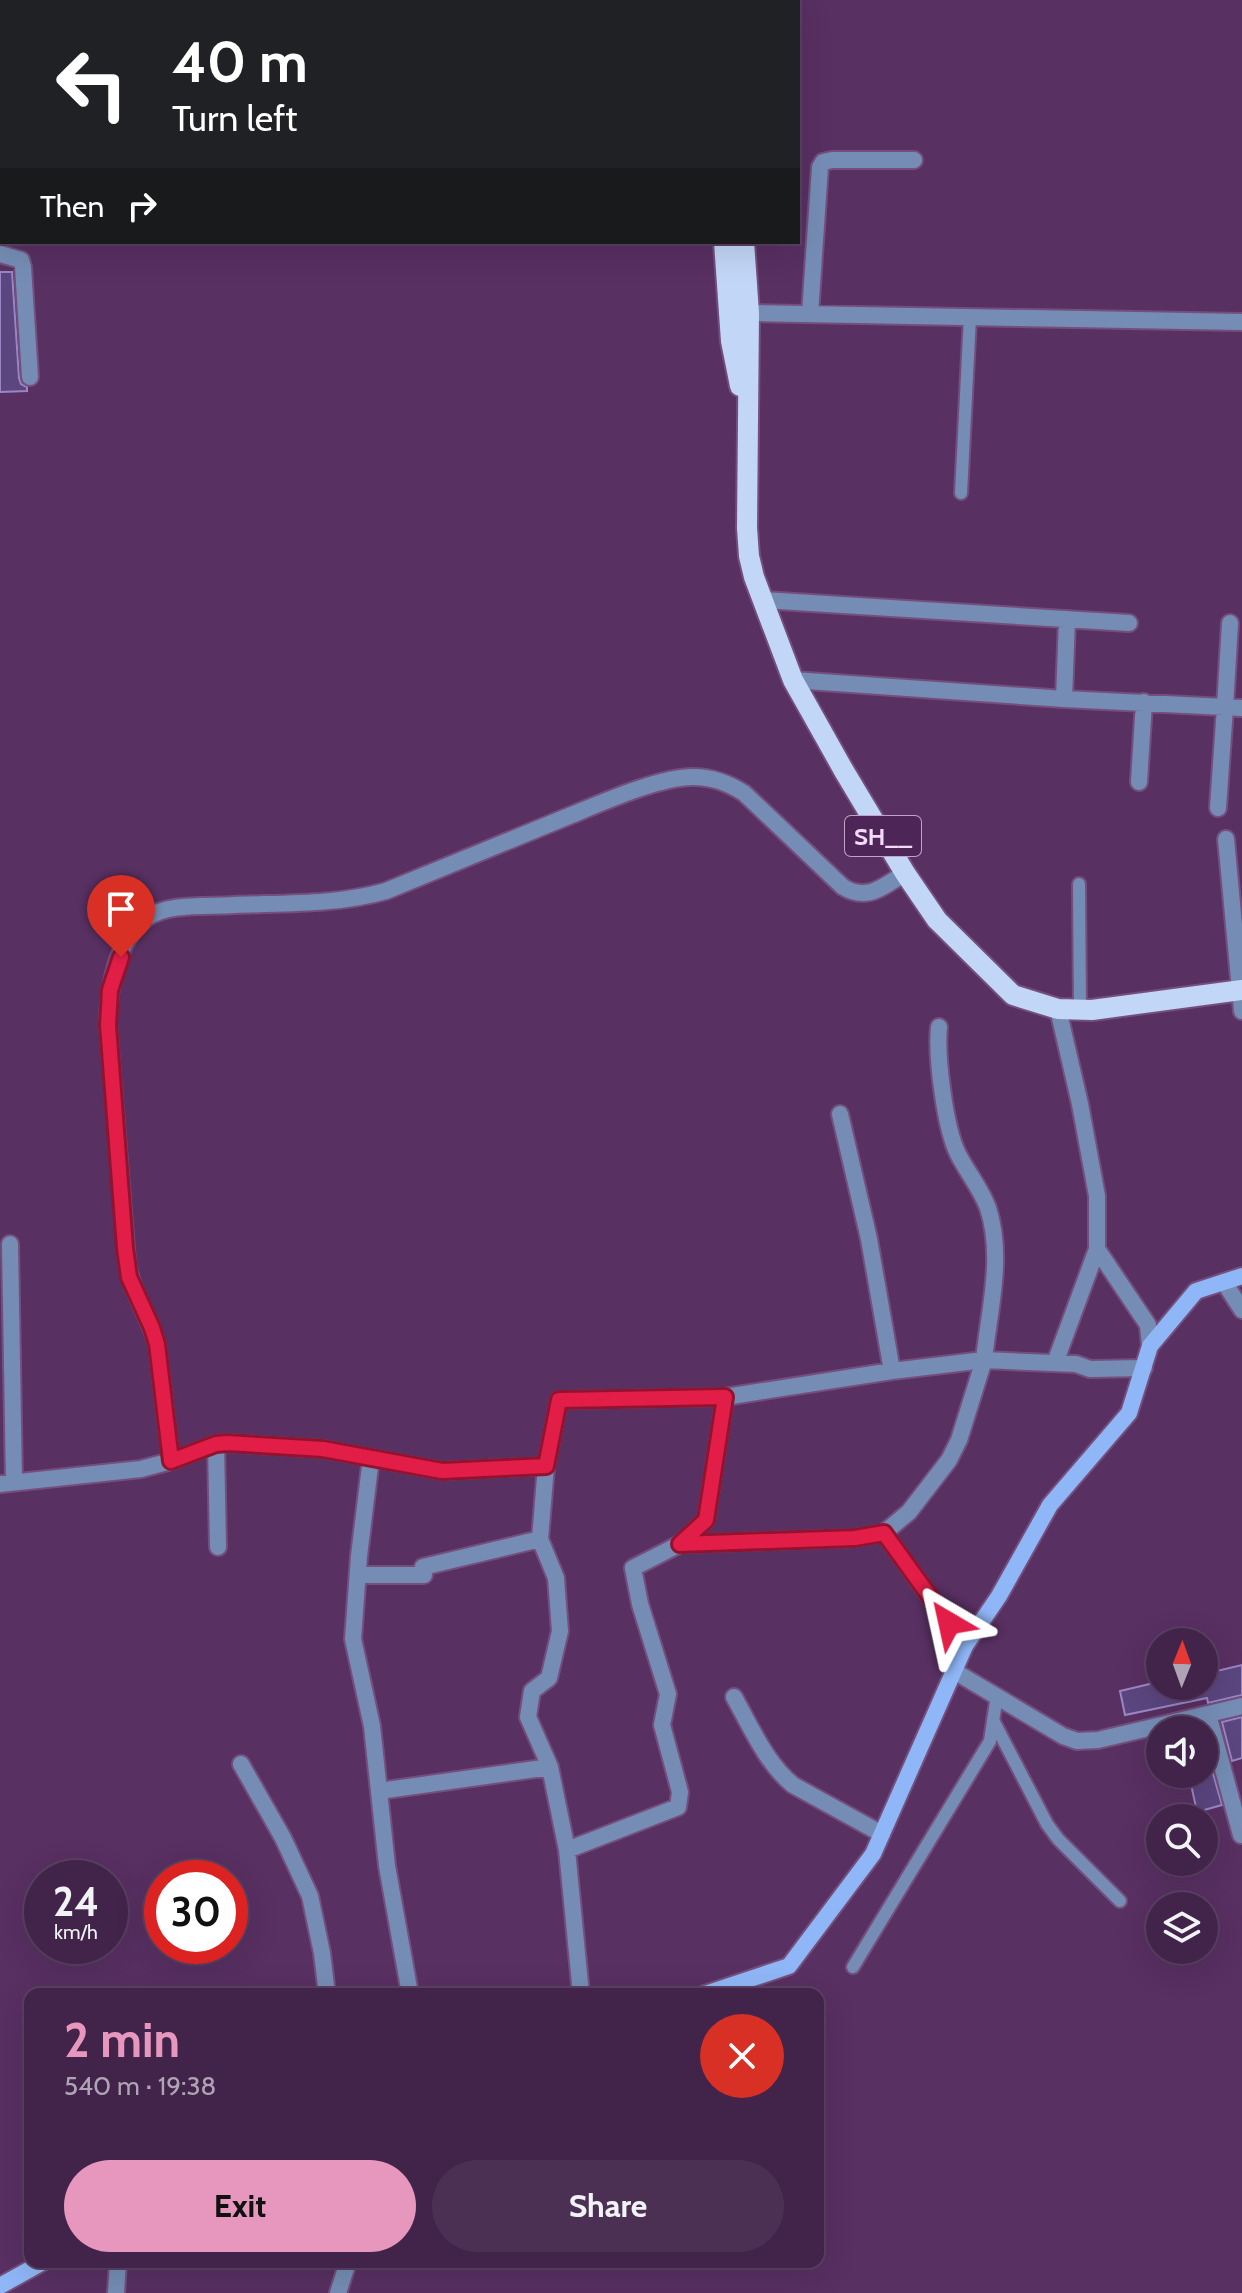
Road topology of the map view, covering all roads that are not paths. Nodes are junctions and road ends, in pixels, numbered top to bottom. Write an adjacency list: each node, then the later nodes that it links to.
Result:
1 (34, 0): 2 (street)
2 (41, 0)
3 (914, 160): 8 (street)
4 (724, 244): 12 (main road, SH__)
5 (744, 244): 7 (main road, SH__)
6 (0, 254): 11 (street)
7 (749, 313): 8 (street); 12 (main road, SH__)
8 (810, 314): 9 (street)
9 (970, 317): 10 (street); 13 (lane)
10 (1242, 322)
11 (30, 377)
12 (748, 429): 14 (main road, SH__)
13 (961, 493)
14 (763, 600): 15 (street); 18 (main road, SH__)
15 (1067, 619): 16 (street); 19 (street)
16 (1129, 623)
17 (1230, 623): 21 (street)
18 (793, 680): 19 (street); 25 (main road, SH__)
19 (1064, 699): 20 (street)
20 (1144, 702): 21 (street); 22 (street)
21 (1234, 707): 23 (street)
22 (1139, 782)
23 (1218, 808)
24 (1226, 839): 27 (street)
25 (905, 873): 28 (main road, SH__); 46 (street)
26 (1079, 884): 29 (lane)
27 (1241, 990): 29 (main road, SH__); 30 (street)
28 (1058, 1009): 29 (main road, SH__); 34 (street)
29 (1080, 1010)
30 (1242, 1011)
31 (939, 1027): 39 (street)
32 (840, 1114): 42 (street)
33 (10, 1244): 48 (street)
34 (1097, 1249): 38 (street); 40 (street)
35 (1242, 1276): 36 (street)
36 (1224, 1282): 37 (street); 38 (street)
37 (1242, 1310)
38 (1150, 1346): 41 (street)
39 (984, 1360): 40 (street); 42 (street); 49 (street)
40 (1055, 1363): 41 (street)
41 (1144, 1368): 54 (street)
42 (892, 1371): 43 (street)
43 (725, 1397): 47 (street); 51 (street)
44 (216, 1444): 45 (street); 46 (street); 52 (street)
45 (371, 1458): 47 (street); 53 (street)
46 (171, 1461): 48 (street)
47 (546, 1466): 50 (street)
48 (7, 1483)
49 (884, 1533): 51 (street); 54 (street)
50 (540, 1539): 53 (street); 62 (street)
51 (680, 1544): 66 (street)
52 (218, 1547)
53 (358, 1575): 63 (street)
54 (965, 1646): 55 (street)
55 (954, 1671): 57 (street); 64 (street)
56 (734, 1697): 64 (street)
57 (1004, 1699): 59 (street); 60 (lane)
58 (1242, 1706): 59 (street)
59 (1208, 1714): 65 (street)
60 (994, 1722): 67 (lane); 68 (lane)
61 (241, 1764): 69 (street)
62 (550, 1767): 63 (street); 66 (street)
63 (379, 1791): 70 (street)
64 (882, 1834): 72 (street)
65 (1241, 1835)
66 (567, 1850): 71 (street)
67 (1120, 1901)
68 (853, 1967)
69 (326, 1988)
70 (409, 1988)
71 (580, 1988)
72 (723, 1988)
73 (32, 2268): 76 (street)
74 (118, 2268): 77 (street)
75 (346, 2268): 78 (street)
76 (0, 2286)
77 (116, 2293)
78 (338, 2293)

